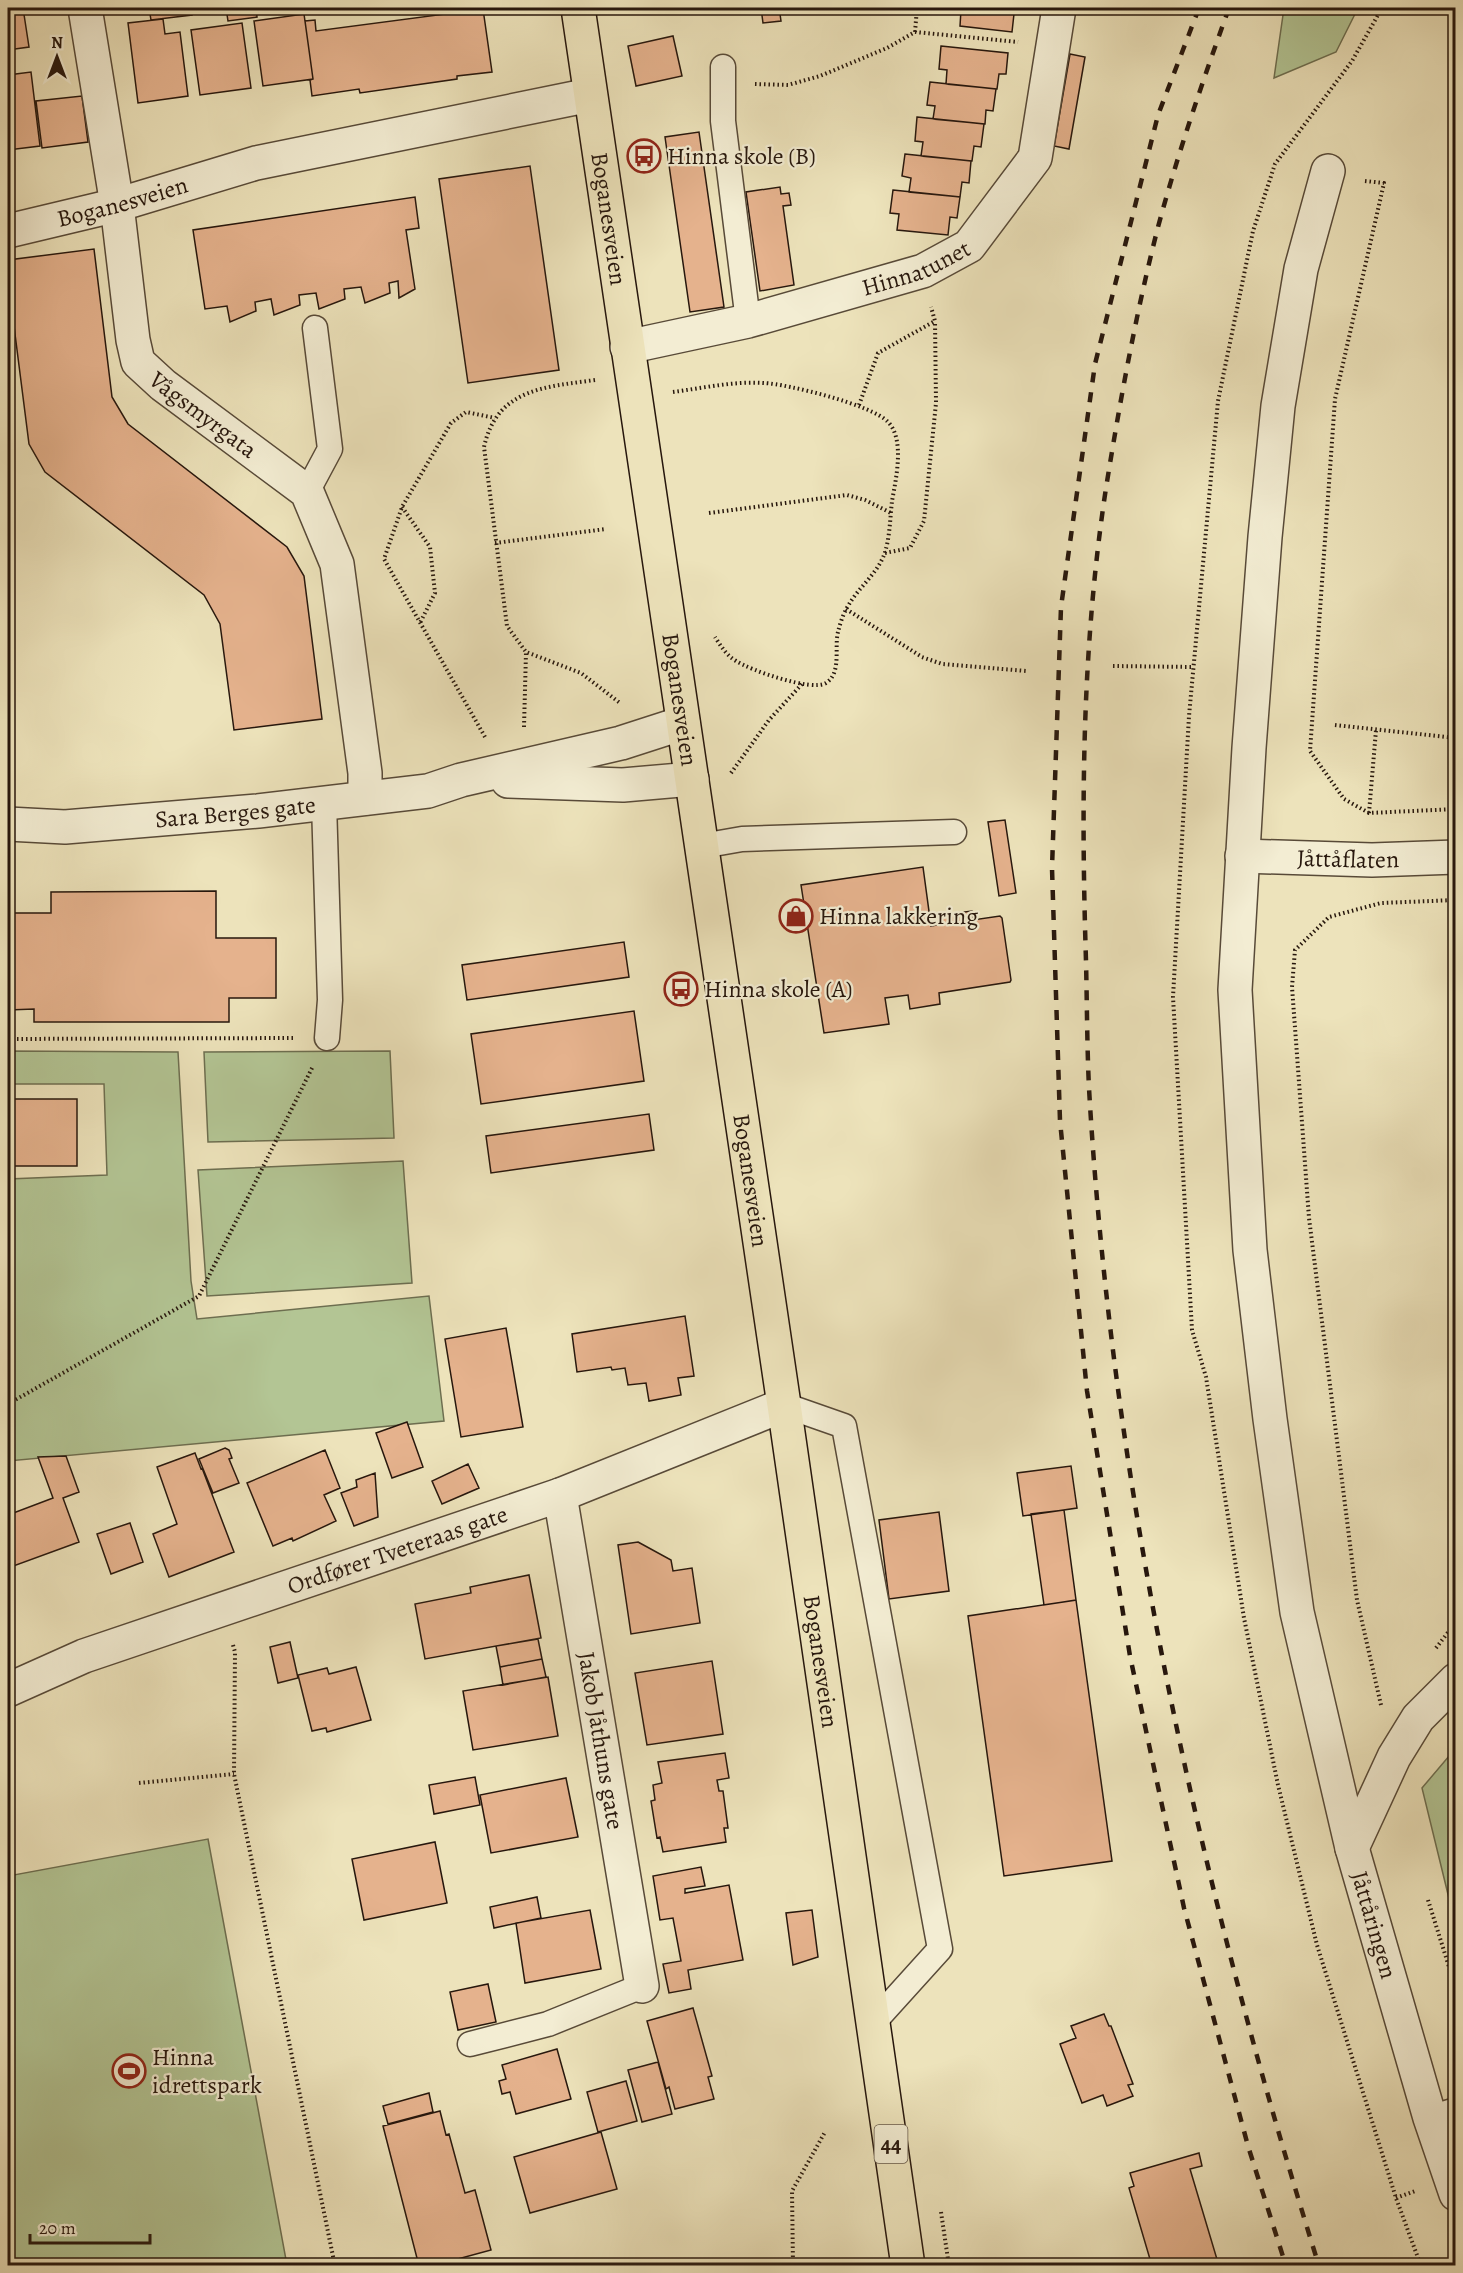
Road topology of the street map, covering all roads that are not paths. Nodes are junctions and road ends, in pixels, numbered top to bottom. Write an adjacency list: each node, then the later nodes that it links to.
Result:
1 (85, 8): 7 (street, Vågsmyrgata)
2 (578, 8): 5 (main road, Boganesveien / 44)
3 (1059, 8): 9 (street, Hinnatunet)
4 (723, 67): 9 (lane)
5 (590, 95): 7 (street, Boganesveien); 11 (main road, Boganesveien / 44)
6 (1328, 171): 21 (street)
7 (117, 205): 8 (street, Boganesveien); 12 (street, Vågsmyrgata)
8 (8, 231)
9 (748, 321): 11 (street, Hinnatunet)
10 (315, 328): 12 (lane)
11 (627, 347): 13 (main road, Boganesveien / 44)
12 (307, 492): 16 (street)
13 (683, 723): 14 (main road, Boganesveien / 44); 15 (street, Sara Berges gate)
14 (692, 779): 15 (street, Sara Berges gate); 20 (main road, Boganesveien / 44)
15 (461, 780): 16 (street, Sara Berges gate)
16 (365, 798): 17 (street, Sara Berges gate)
17 (324, 803): 18 (street, Sara Berges gate); 23 (lane)
18 (8, 824)
19 (954, 832): 20 (lane)
20 (702, 846): 24 (main road, Boganesveien / 44)
21 (1242, 856): 22 (street, Jåttåflaten); 28 (street)
22 (1455, 857)
23 (327, 1038)
24 (784, 1405): 25 (street, Ordfører Tveteraas gate); 30 (main road, Boganesveien / 44); 30 (lane)
25 (560, 1495): 27 (street, Ordfører Tveteraas gate); 29 (street, Jakob Jåthuns gate)
26 (1455, 1680): 28 (street, Jåttåringen)
27 (8, 1690)
28 (1352, 1848): 32 (street, Jåttåringen)
29 (642, 1986): 31 (lane)
30 (874, 2022): 34 (main road, Boganesveien / 44)
31 (470, 2044)
32 (1443, 2114): 33 (street, Jåttåringen)
33 (1455, 2194)
34 (908, 2265)

